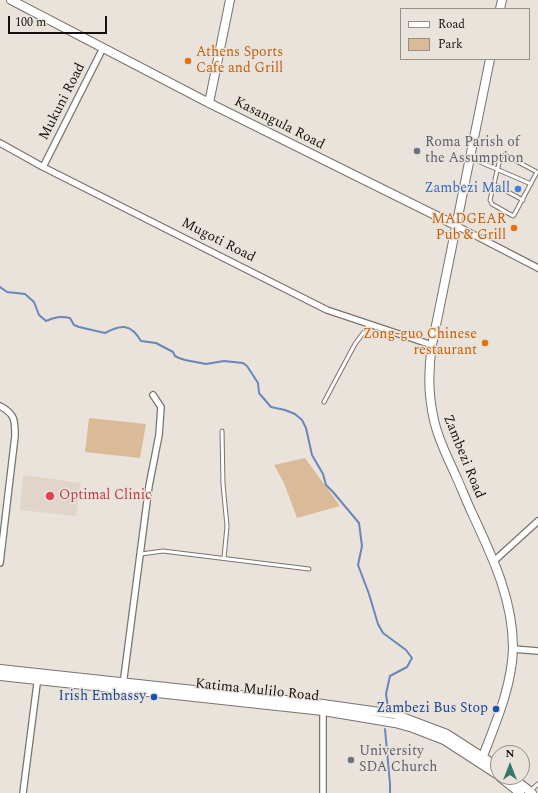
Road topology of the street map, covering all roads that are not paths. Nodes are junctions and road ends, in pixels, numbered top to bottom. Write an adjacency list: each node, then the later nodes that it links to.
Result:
1 (10, 0): 3 (main road, Kasangula Road)
2 (230, 0): 5 (main road)
3 (103, 48): 5 (main road, Kasangula Road); 8 (street, Mukuni Road)
4 (490, 60): 7 (main road, Zambezi Road)
5 (209, 103): 13 (main road, Kasangula Road)
6 (0, 143): 8 (street, Mugoti Road)
7 (471, 158): 9 (lane); 13 (main road, Zambezi Road)
8 (44, 167): 15 (street, Mugoti Road)
9 (497, 169): 10 (lane); 11 (lane); 11 (lane)
10 (493, 184): 12 (lane); 12 (lane)
11 (531, 184): 12 (lane)
12 (523, 200)
13 (456, 226): 14 (street, Kasangula Road); 16 (main road, Zambezi Road)
14 (538, 268)
15 (370, 324): 16 (street, Mugoti Road); 18 (lane)
16 (432, 345): 25 (main road, Zambezi Road)
17 (153, 395): 23 (street)
18 (324, 402)
19 (0, 406): 22 (street)
20 (222, 431): 24 (lane)
21 (538, 521): 25 (street)
22 (2, 536): 26 (street)
23 (141, 554): 24 (lane); 33 (street)
24 (224, 558): 27 (lane)
25 (494, 561): 28 (main road, Zambezi Road)
26 (0, 563)
27 (309, 569)
28 (513, 649): 29 (street); 35 (main road, Zambezi Road)
29 (538, 651)
30 (0, 669): 32 (main road, Katima Mulilo Road)
31 (0, 676): 32 (main road, Katima Mulilo Road)
32 (38, 678): 33 (main road, Katima Mulilo Road); 42 (street)
33 (123, 686): 34 (main road, Katima Mulilo Road)
34 (323, 708): 35 (main road, Katima Mulilo Road); 43 (street)
35 (481, 759): 36 (main road, Katima Mulilo Road); 37 (main road, Katima Mulilo Road)
36 (490, 763)
37 (490, 768)
38 (538, 784): 41 (lane)
39 (510, 785): 44 (main road, Katima Mulilo Road)
40 (522, 785): 41 (main road)
41 (531, 792)
42 (23, 793)
43 (322, 793)
44 (520, 793)

